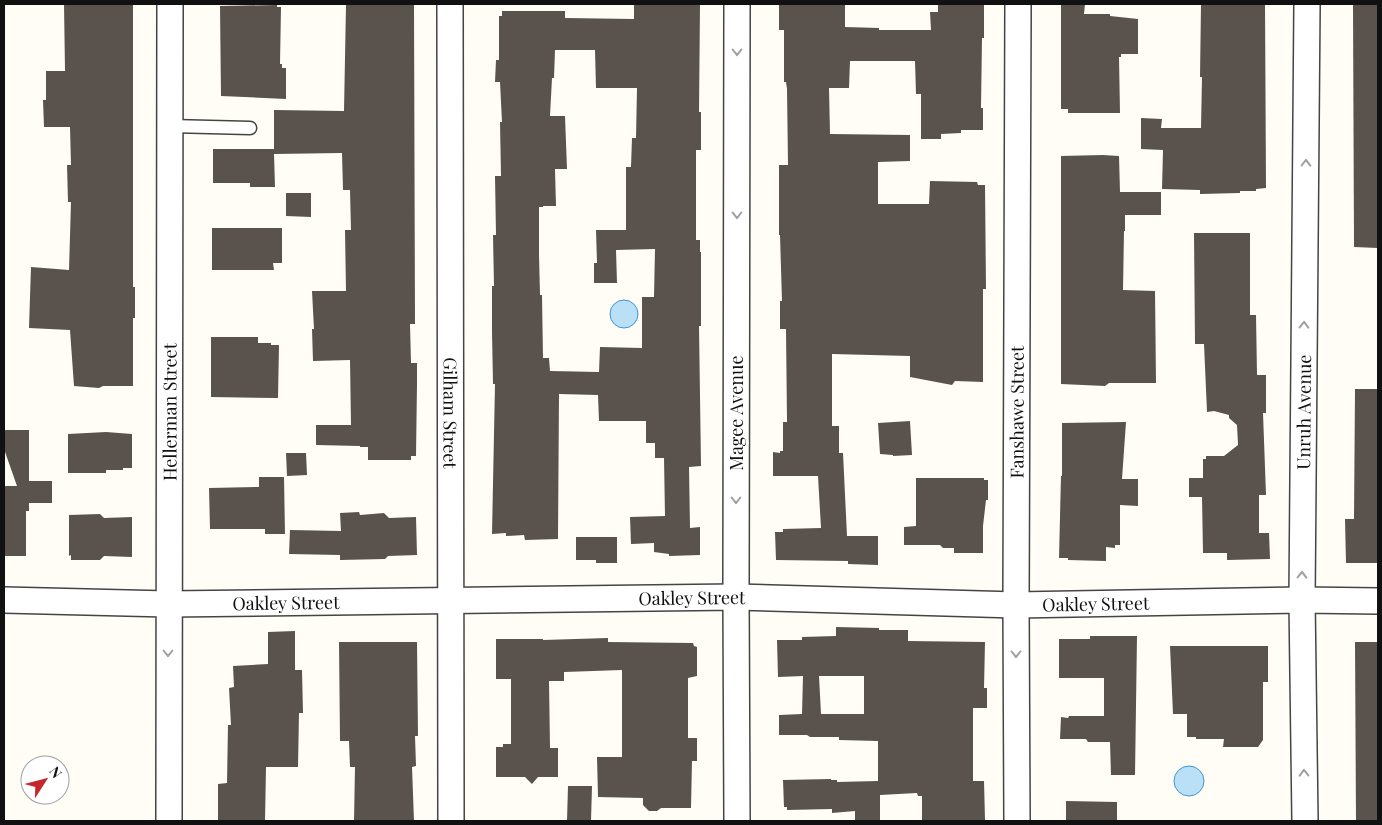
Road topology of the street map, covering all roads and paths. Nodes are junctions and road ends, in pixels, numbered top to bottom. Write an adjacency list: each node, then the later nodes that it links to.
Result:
1 (170, 4): 6 (street, Hellerman Street)
2 (450, 4): 10 (street, Gilham Street)
3 (737, 4): 8 (street, Magee Avenue, one-way to 8)
4 (1018, 4): 14 (street, Fanshawe Street)
5 (1307, 4): 11 (street, Unruh Avenue, one-way to 5)
6 (170, 126): 7 (lane); 13 (street, Hellerman Street)
7 (250, 128)
8 (736, 597): 10 (street, Oakley Street); 14 (street, Oakley Street); 17 (street, Magee Avenue)
9 (4, 600): 13 (street, Oakley Street)
10 (451, 600): 13 (street, Oakley Street); 16 (street, Gilham Street)
11 (1302, 600): 12 (street, Oakley Street); 14 (street, Oakley Street); 19 (street, Unruh Avenue, one-way to 11)
12 (1378, 601)
13 (168, 604): 15 (street, Hellerman Street, one-way to 15)
14 (1016, 605): 18 (street, Fanshawe Street, one-way to 18)
15 (169, 821)
16 (451, 821)
17 (737, 821)
18 (1017, 821)
19 (1305, 821)

